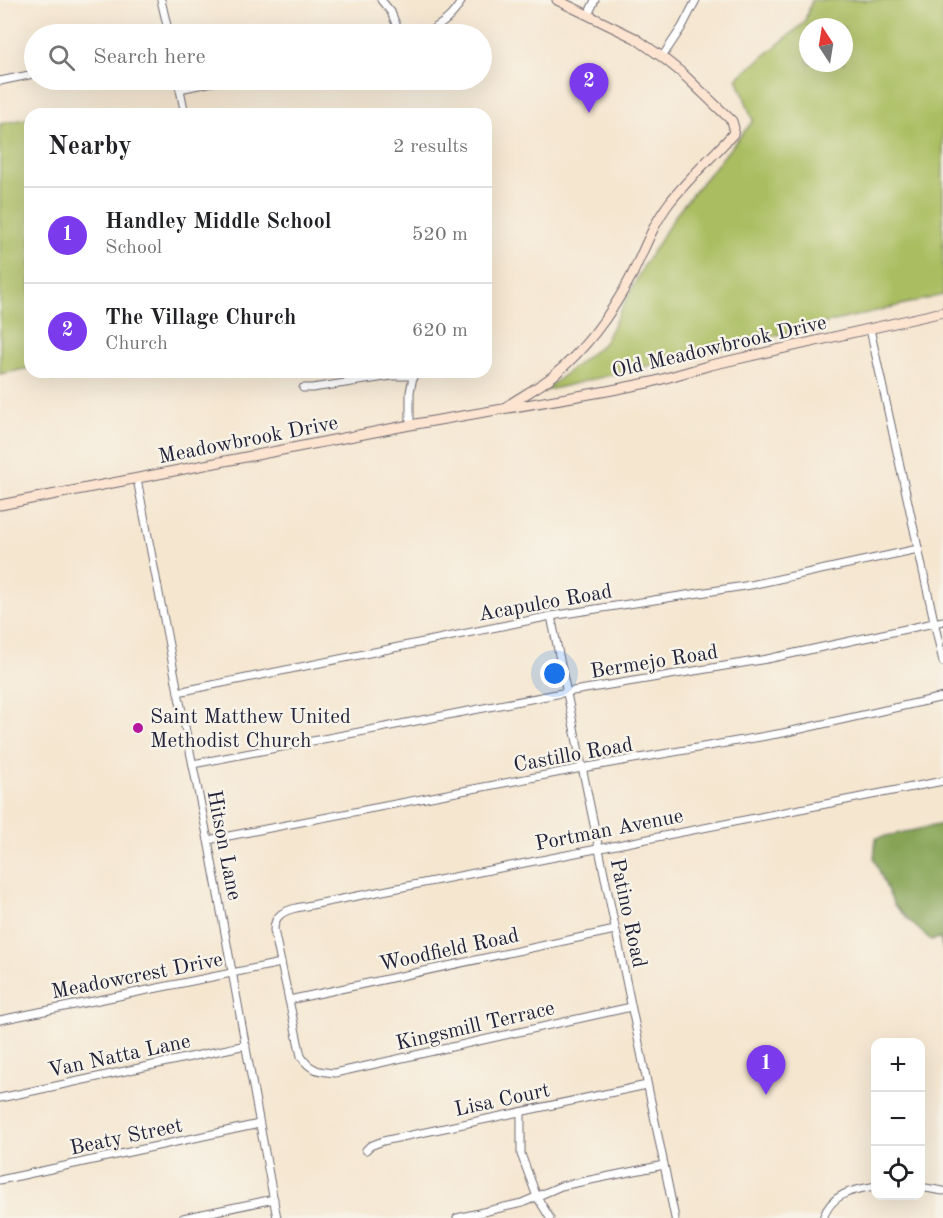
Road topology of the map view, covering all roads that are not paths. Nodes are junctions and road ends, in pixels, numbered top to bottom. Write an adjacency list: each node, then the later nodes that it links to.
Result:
1 (161, 0): 8 (street)
2 (381, 0): 9 (street)
3 (462, 0): 10 (street)
4 (557, 0): 7 (main road)
5 (595, 0): 7 (street)
6 (696, 0): 11 (street)
7 (588, 15): 11 (main road)
8 (167, 24)
9 (396, 24)
10 (442, 24)
11 (662, 57): 21 (main road)
12 (24, 76): 13 (street)
13 (0, 81)
14 (180, 90): 15 (street)
15 (184, 108)
16 (943, 312): 17 (main road, Old Meadowbrook Drive)
17 (870, 329): 21 (main road, Old Meadowbrook Drive); 25 (street)
18 (379, 378): 20 (street)
19 (412, 378): 22 (street)
20 (303, 388)
21 (502, 409): 22 (main road, Meadowbrook Drive)
22 (410, 425): 23 (main road, Meadowbrook Drive)
23 (137, 479): 24 (main road, Meadowbrook Drive); 30 (street, Hitson Lane)
24 (0, 505)
25 (918, 549): 26 (street, Acapulco Road); 28 (street)
26 (551, 616): 30 (street, Acapulco Road); 31 (street, Patino Road)
27 (943, 621): 28 (street, Bermejo Road)
28 (934, 623): 29 (street); 31 (street, Bermejo Road)
29 (943, 662)
30 (178, 692): 33 (street, Hitson Lane)
31 (567, 692): 33 (street, Bermejo Road); 34 (street, Patino Road)
32 (943, 697): 34 (street, Castillo Road)
33 (193, 764): 36 (street, Hitson Lane)
34 (582, 768): 36 (street, Castillo Road); 37 (street, Patino Road)
35 (943, 781): 37 (street, Portman Avenue)
36 (208, 840): 40 (street, Hitson Lane)
37 (598, 848): 38 (street, Patino Road); 39 (street, Portman Avenue)
38 (615, 930): 41 (street, Woodfield Road); 42 (street, Patino Road)
39 (281, 963): 40 (street, Meadowcrest Drive); 41 (street)
40 (233, 972): 43 (street, Meadowcrest Drive); 44 (street, Hitson Lane)
41 (289, 1000): 42 (street, Kingsmill Terrace)
42 (631, 1007): 45 (street, Patino Road)
43 (0, 1020)
44 (246, 1045): 46 (street, Van Natta Lane); 48 (street, Hitson Lane)
45 (647, 1085): 47 (street, Lisa Court); 50 (street, Patino Road)
46 (0, 1098)
47 (521, 1112): 49 (street, Lisa Court); 55 (street)
48 (259, 1124): 51 (street, Beaty Street); 56 (street, Hitson Lane)
49 (366, 1150)
50 (664, 1165): 55 (street); 61 (street, Patino Road)
51 (0, 1180)
52 (871, 1187): 62 (street)
53 (925, 1188): 54 (street)
54 (943, 1191)
55 (537, 1197): 59 (street); 60 (street)
56 (274, 1199): 57 (street); 58 (street, Hitson Lane)
57 (183, 1218)
58 (277, 1218)
59 (457, 1218)
60 (550, 1218)
61 (675, 1218)
62 (823, 1218)

